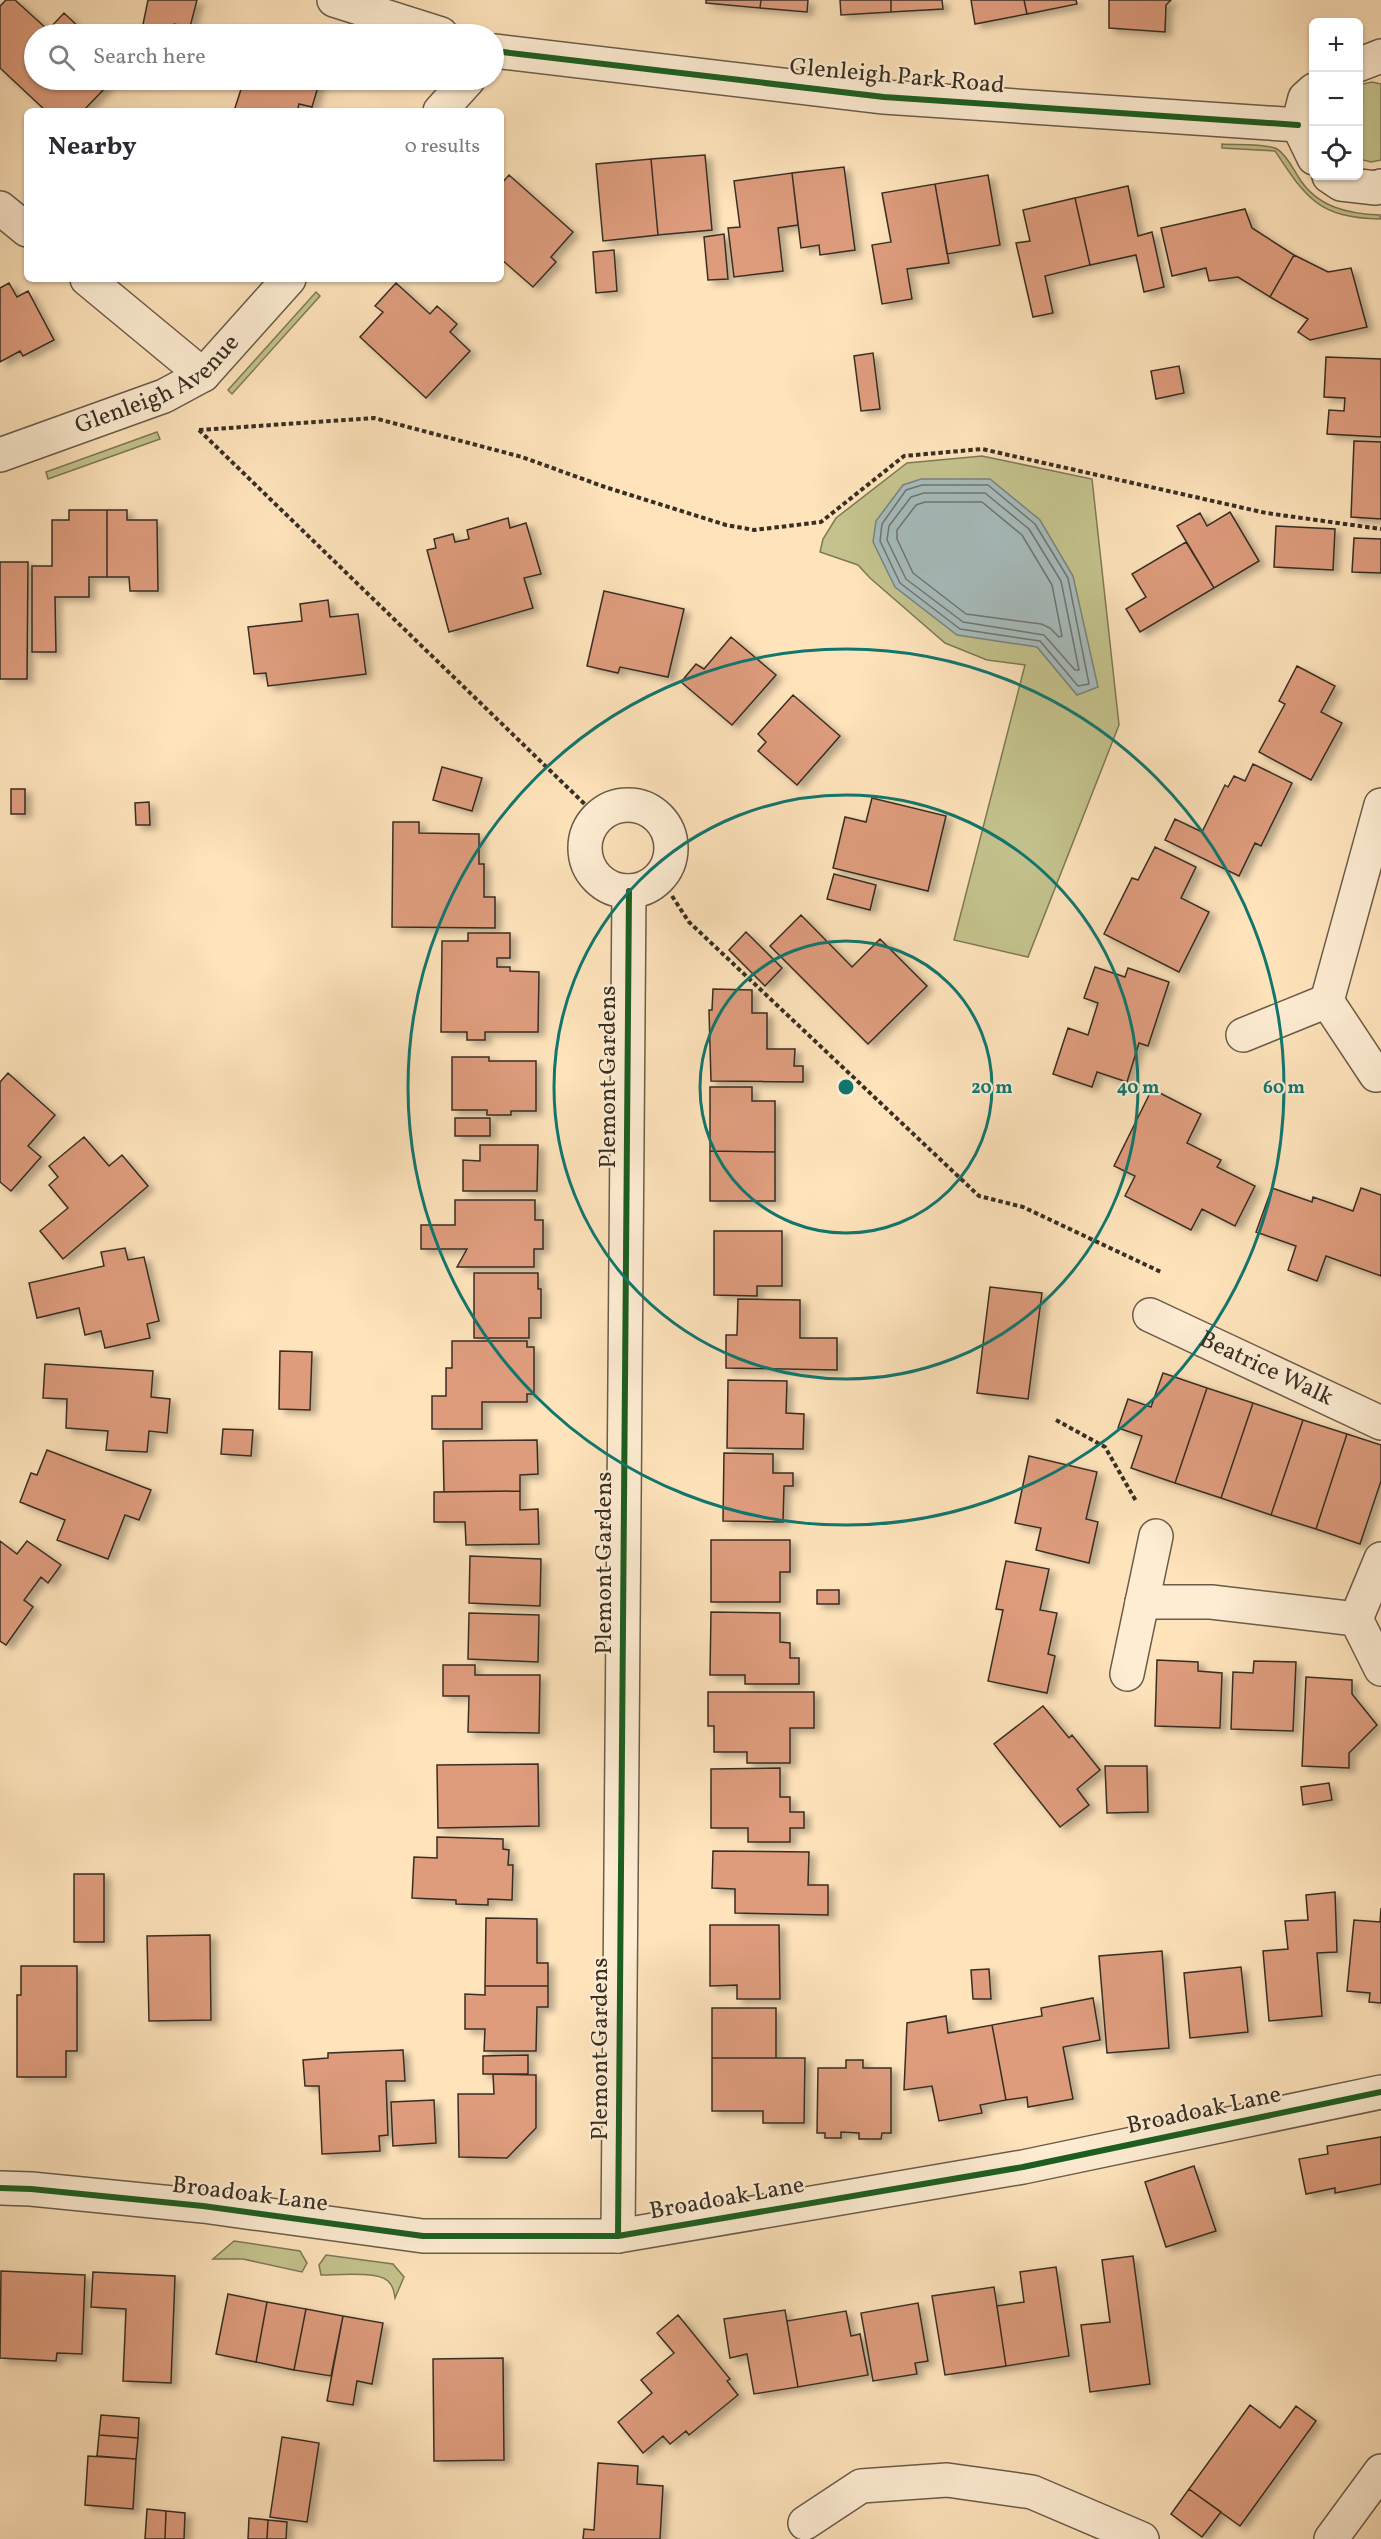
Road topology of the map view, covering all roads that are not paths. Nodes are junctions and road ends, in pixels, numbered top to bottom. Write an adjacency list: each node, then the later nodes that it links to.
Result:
1 (334, 0): 2 (street)
2 (410, 24)
3 (504, 52): 9 (street, Glenleigh Park Road)
4 (1381, 56): 5 (street)
5 (1363, 63)
6 (459, 90): 8 (street)
7 (1309, 95): 9 (street)
8 (443, 108)
9 (1298, 125): 10 (street)
10 (1309, 148)
11 (1335, 180): 12 (street)
12 (1381, 186)
13 (0, 208): 14 (street)
14 (24, 228)
15 (91, 282): 17 (street)
16 (286, 282): 17 (street, Glenleigh Avenue)
17 (203, 375): 18 (street, Glenleigh Avenue)
18 (0, 455)
19 (1381, 805): 21 (street)
20 (628, 891): 20 (street); 34 (street, Plemont Gardens)
21 (1327, 1001): 22 (street); 23 (street)
22 (1243, 1035)
23 (1376, 1075)
24 (1150, 1315): 25 (street, Beatrice Walk)
25 (1381, 1423)
26 (1156, 1536): 28 (street)
27 (1381, 1559): 29 (street)
28 (1142, 1602): 29 (street); 31 (street)
29 (1356, 1619): 30 (street)
30 (1381, 1668)
31 (1127, 1674)
32 (1381, 2092): 34 (street, Broadoak Lane)
33 (0, 2188): 34 (street, Broadoak Lane)
34 (618, 2236)
35 (1381, 2471): 38 (street)
36 (805, 2523): 37 (street)
37 (1142, 2539)
38 (1330, 2539)

